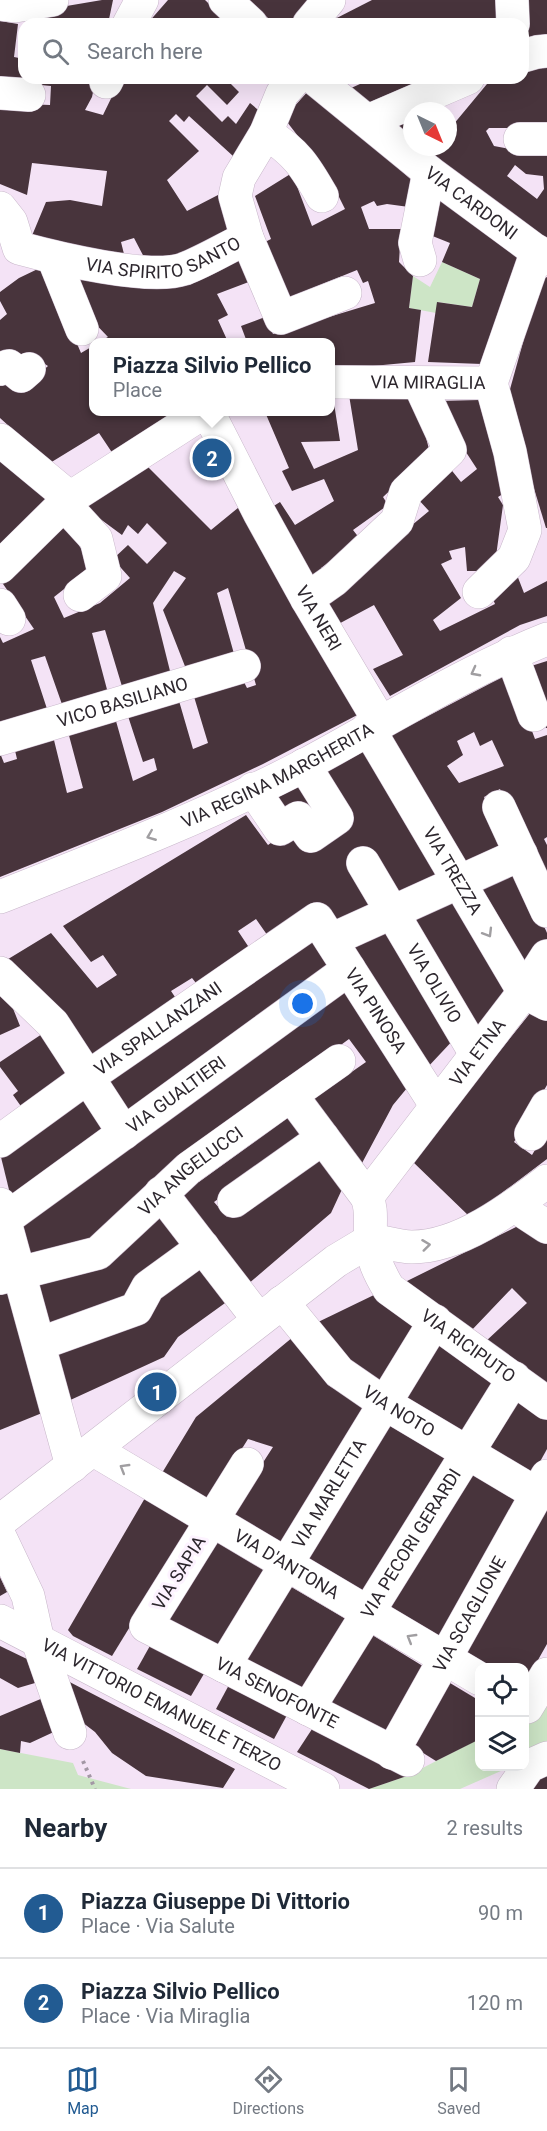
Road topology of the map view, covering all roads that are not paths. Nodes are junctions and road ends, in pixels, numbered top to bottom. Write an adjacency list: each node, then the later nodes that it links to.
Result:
1 (142, 0): 5 (street)
2 (225, 0): 6 (street)
3 (329, 0): 7 (street)
4 (512, 0): 8 (street)
5 (132, 18)
6 (244, 18)
7 (314, 18)
8 (513, 18)
9 (547, 51): 10 (street)
10 (529, 54)
11 (291, 84): 15 (street, VIA SPIRITO SANTO)
12 (333, 84): 14 (street, VIA CARDONI)
13 (454, 84): 14 (street)
14 (368, 121): 16 (street, VIA CARDONI)
15 (266, 133): 17 (street); 19 (street, VIA SPIRITO SANTO)
16 (429, 172): 20 (street, VIA CARDONI); 23 (street)
17 (322, 196)
18 (0, 208): 22 (street, VIA SPIRITO SANTO)
19 (247, 238): 21 (street, VIA SPIRITO SANTO); 24 (street)
20 (542, 255): 28 (street, VIA MIRAGLIA)
21 (53, 257): 22 (street, VIA SPIRITO SANTO); 25 (street)
22 (9, 258)
23 (420, 260)
24 (345, 293)
25 (82, 329)
26 (335, 382): 27 (street, VIA MIRAGLIA)
27 (419, 383): 28 (street, VIA MIRAGLIA); 36 (street)
28 (491, 383): 34 (street)
29 (198, 416): 32 (street)
30 (209, 416): 36 (street, VIA NERI)
31 (0, 440): 32 (street)
32 (67, 501): 33 (street); 35 (street)
33 (0, 567)
34 (479, 592)
35 (80, 595)
36 (307, 599): 41 (street, VIA NERI)
37 (547, 639): 38 (street, VIA REGINA MARGHERITA)
38 (511, 653): 40 (street); 41 (street, VIA REGINA MARGHERITA, one-way to 41)
39 (244, 666): 42 (street, VICO BASILIANO)
40 (534, 715)
41 (374, 725): 43 (street, VIA REGINA MARGHERITA); 48 (street, VIA TREZZA)
42 (0, 739)
43 (304, 765): 44 (street, VIA REGINA MARGHERITA); 44 (street)
44 (253, 789): 49 (street, VIA REGINA MARGHERITA, one-way to 49)
45 (499, 807): 46 (street)
46 (521, 854): 48 (street, VIA SPALLANZANI); 50 (street)
47 (363, 863): 51 (street, VIA OLIVIO)
48 (458, 883): 51 (street, VIA SPALLANZANI); 56 (street, VIA TREZZA, one-way to 56)
49 (0, 897)
50 (547, 911)
51 (392, 913): 52 (street, VIA SPALLANZANI); 57 (street, VIA OLIVIO)
52 (324, 929): 54 (street, VIA PINOSA); 59 (street, VIA SPALLANZANI)
53 (547, 956): 56 (street, VIA ETNA)
54 (349, 969): 61 (street, VIA PINOSA); 62 (street, VIA GUALTIERI)
55 (0, 973): 59 (street)
56 (535, 998): 57 (street, VIA ETNA)
57 (476, 1053): 61 (street, VIA ETNA)
58 (339, 1061): 60 (street, VIA ANGELUCCI)
59 (88, 1077): 62 (street); 64 (street, VIA SPALLANZANI)
60 (291, 1095): 63 (street); 67 (street, VIA ANGELUCCI)
61 (436, 1105): 66 (street, VIA ETNA)
62 (124, 1133): 70 (street, VIA GUALTIERI)
63 (323, 1138): 66 (street); 68 (street)
64 (0, 1141)
65 (547, 1181): 69 (street)
66 (359, 1186): 72 (street)
67 (161, 1193): 73 (street, VIA NOTO); 74 (street, VIA ANGELUCCI)
68 (234, 1201)
69 (515, 1206): 71 (street); 72 (street, one-way to 69)
70 (2, 1212): 74 (street)
71 (547, 1227)
72 (371, 1240): 75 (street); 76 (street, VIA RICIPUTO)
73 (203, 1247): 75 (street, VIA NOTO); 77 (street)
74 (9, 1276): 77 (street)
75 (271, 1311): 79 (street, VIA NOTO); 82 (street)
76 (435, 1321): 78 (street, VIA RICIPUTO); 79 (street, VIA MARLETTA)
77 (39, 1344): 82 (street)
78 (514, 1378): 80 (street, VIA RICIPUTO); 81 (street, VIA PECORI GERARDI)
79 (384, 1403): 81 (street, VIA NOTO); 88 (street, VIA MARLETTA)
80 (547, 1403)
81 (468, 1453): 84 (street, VIA NOTO); 89 (street, VIA PECORI GERARDI)
82 (83, 1458): 85 (street, VIA D'ANTONA, one-way to 82); 86 (street)
83 (247, 1464): 85 (street, VIA SAPIA)
84 (542, 1485): 93 (street, VIA SCAGLIONE)
85 (212, 1520): 88 (street, VIA D'ANTONA); 91 (street, VIA SAPIA)
86 (0, 1521)
87 (0, 1537): 92 (street)
88 (286, 1564): 89 (street, VIA D'ANTONA); 94 (street, VIA MARLETTA)
89 (368, 1612): 93 (street, VIA D'ANTONA, one-way to 89); 98 (street, VIA PECORI GERARDI)
90 (0, 1621): 92 (street, VIA VITTORIO EMANUELE TERZO)
91 (146, 1626): 94 (street, VIA SENOFONTE)
92 (38, 1641): 99 (street); 102 (street, VIA VITTORIO EMANUELE TERZO)
93 (445, 1658): 96 (street, VIA D'ANTONA); 100 (street, VIA SCAGLIONE)
94 (224, 1666): 98 (street, VIA SENOFONTE)
95 (547, 1674): 97 (street)
96 (475, 1676)
97 (529, 1701)
98 (308, 1709): 100 (street, VIA SENOFONTE)
99 (70, 1733)
100 (400, 1756)
101 (547, 1758): 103 (street)
102 (322, 1789)
103 (513, 1789)

